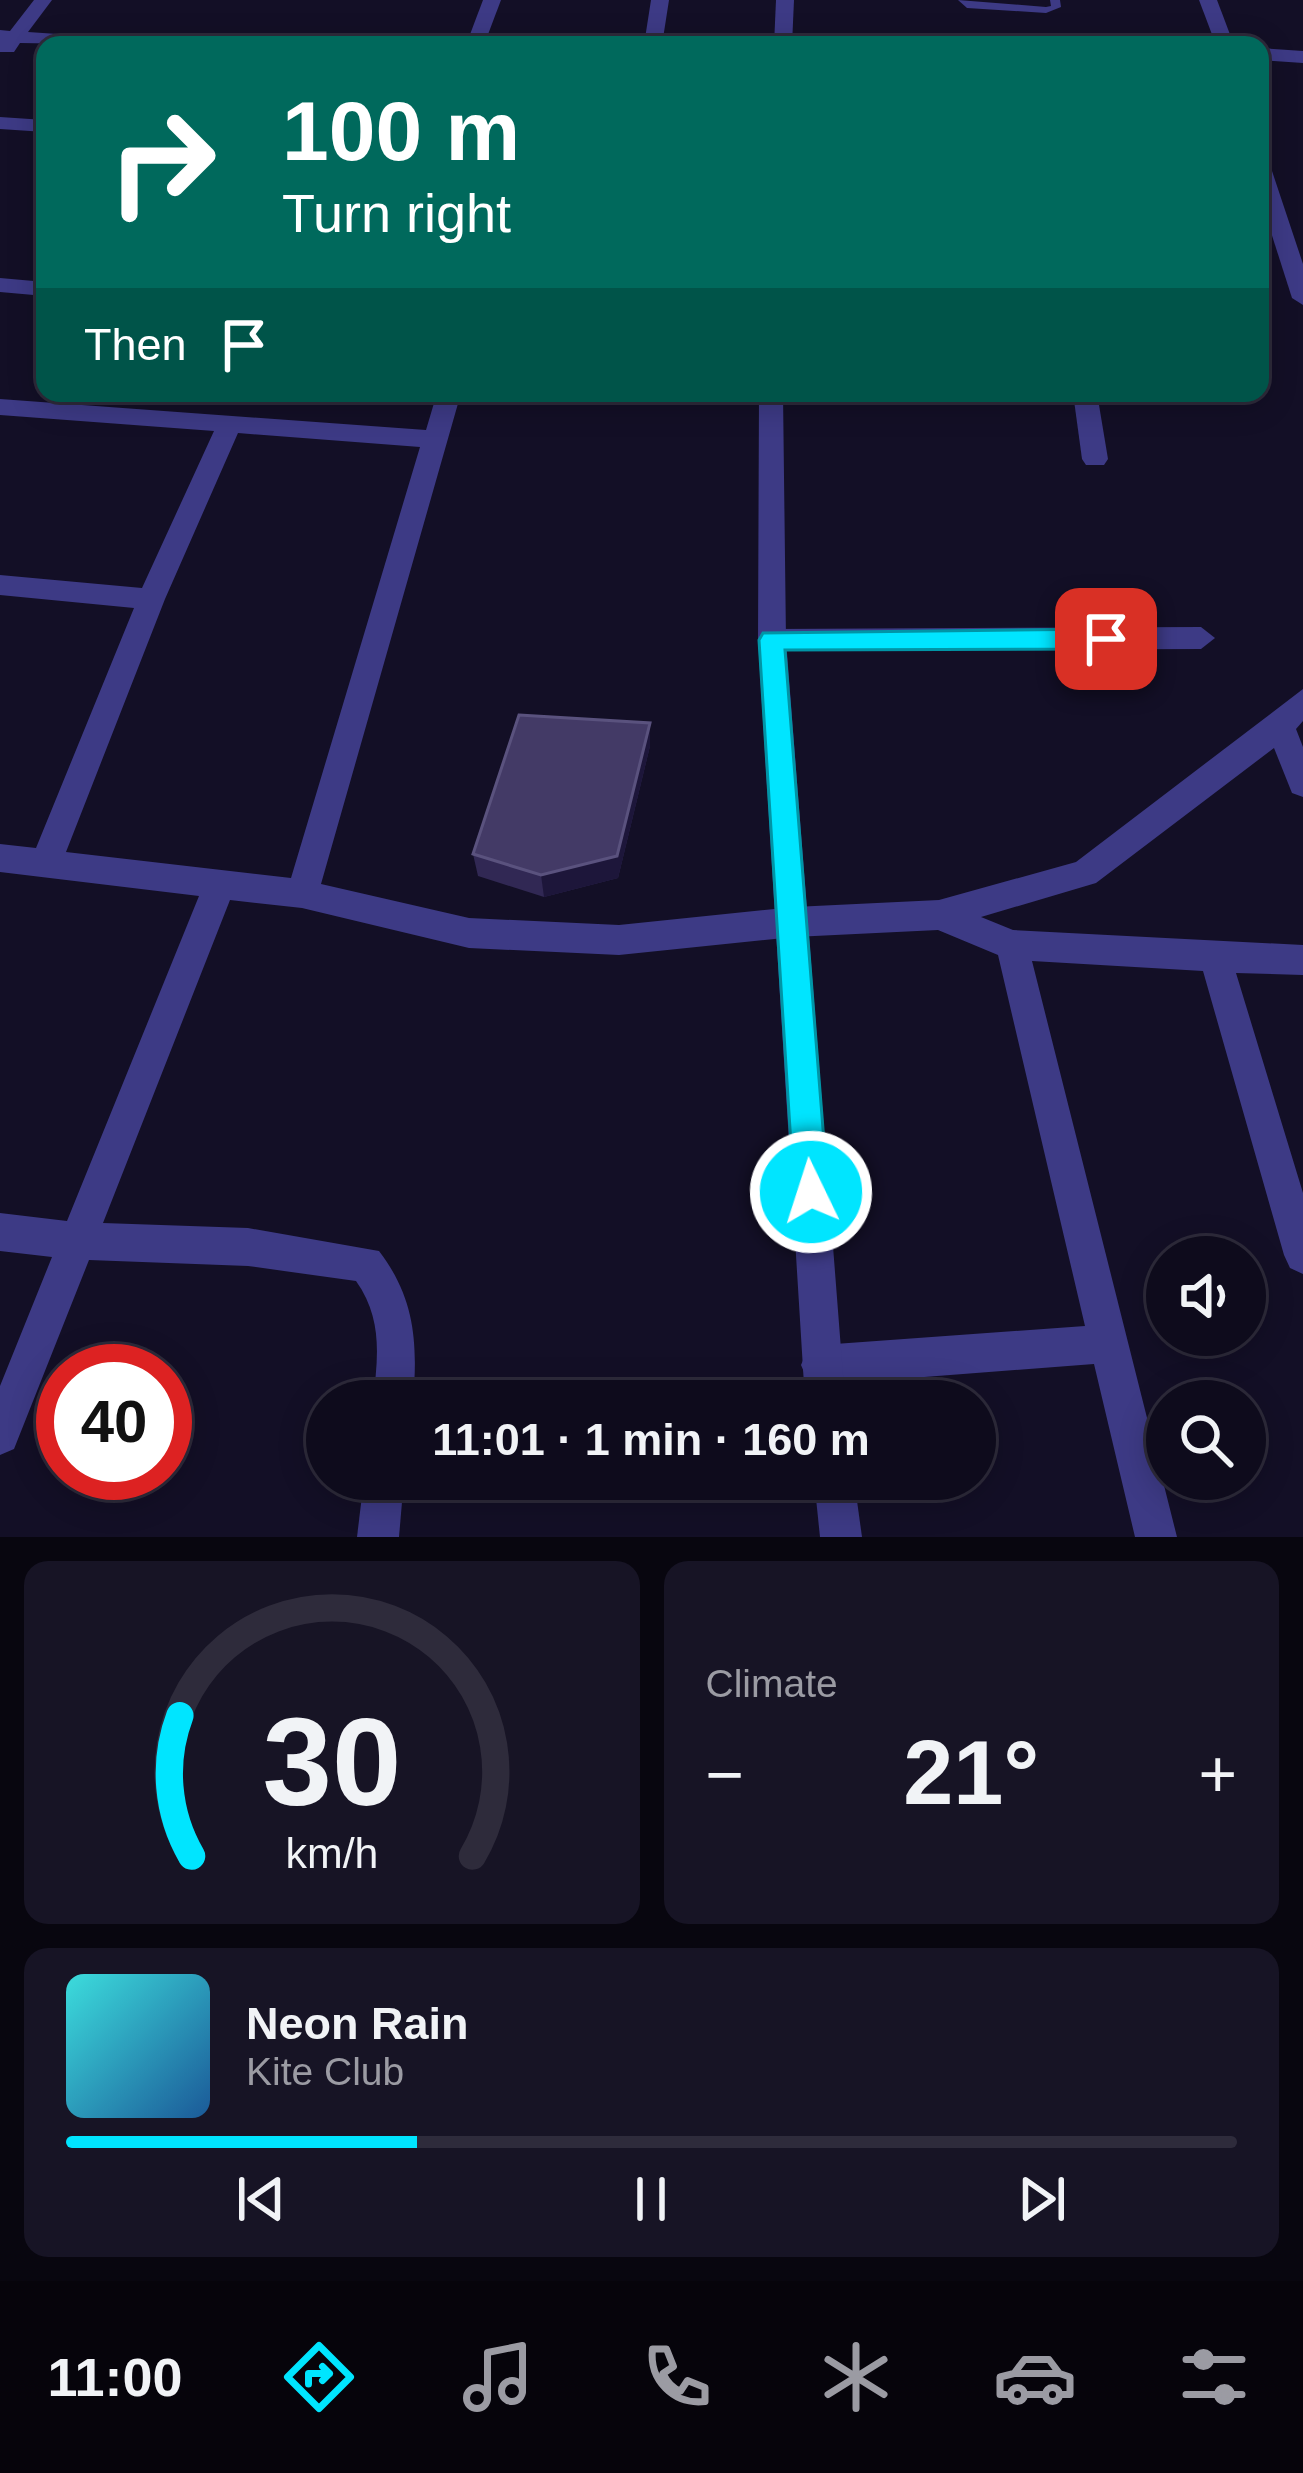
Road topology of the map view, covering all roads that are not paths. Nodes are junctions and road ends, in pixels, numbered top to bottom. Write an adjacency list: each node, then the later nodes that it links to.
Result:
1 (43, 0): 12 (street)
2 (492, 0): 8 (street)
3 (661, 0): 9 (street)
4 (785, 0): 10 (street)
5 (963, 0): 6 (lane)
6 (1055, 0)
7 (1208, 0): 11 (street)
8 (478, 36)
9 (655, 36)
10 (783, 36)
11 (1222, 36)
12 (8, 37): 14 (street)
13 (1269, 55): 15 (street)
14 (0, 56)
15 (1303, 57)
16 (0, 123): 17 (street)
17 (36, 125)
18 (1269, 192): 21 (street)
19 (36, 289): 20 (street)
20 (3, 291)
21 (1303, 298)
22 (447, 402): 27 (street)
23 (771, 402): 32 (street)
24 (1086, 402): 28 (street)
25 (0, 407): 26 (street)
26 (230, 424): 27 (street); 30 (street)
27 (436, 440): 39 (street)
28 (1096, 459)
29 (0, 585): 30 (street)
30 (151, 598): 37 (street)
31 (1201, 638): 32 (street)
32 (772, 640): 41 (street)
33 (1303, 701): 34 (street)
34 (1280, 727): 35 (street); 40 (street)
35 (1303, 784)
36 (0, 858): 37 (street)
37 (46, 862): 38 (street)
38 (221, 882): 39 (street); 46 (street)
39 (302, 894): 41 (street)
40 (939, 915): 41 (street); 42 (street)
41 (794, 922): 50 (street)
42 (1012, 945): 43 (street); 48 (street)
43 (1215, 957): 44 (street); 47 (street)
44 (1303, 960)
45 (0, 1232): 46 (street)
46 (76, 1241): 49 (street); 52 (street)
47 (1303, 1255)
48 (1109, 1344): 51 (street); 57 (street)
49 (395, 1380)
50 (823, 1380)
51 (845, 1380)
52 (0, 1435)
53 (382, 1500): 55 (street)
54 (837, 1500): 56 (street)
55 (378, 1537)
56 (841, 1537)
57 (1156, 1537)

